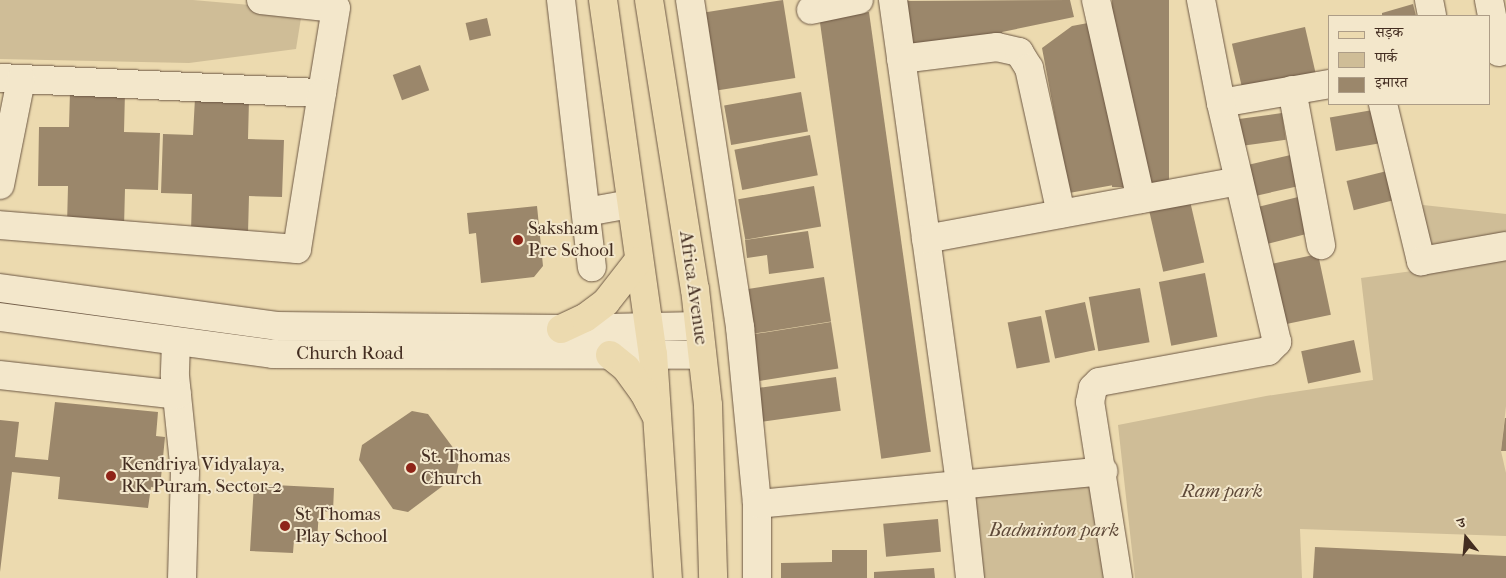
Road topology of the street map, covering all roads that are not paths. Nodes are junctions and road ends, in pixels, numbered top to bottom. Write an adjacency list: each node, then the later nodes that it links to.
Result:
1 (260, 0): 19 (street)
2 (561, 0): 26 (street)
3 (603, 0): 25 (main road)
4 (649, 0): 36 (main road, Africa Avenue)
5 (690, 0): 47 (street)
6 (858, 0): 12 (street)
7 (893, 0): 15 (street)
8 (1096, 0): 24 (street)
9 (1201, 0): 20 (street)
10 (1429, 0): 13 (street)
11 (1489, 0): 14 (street)
12 (811, 10)
13 (1432, 15)
14 (1499, 52)
15 (901, 60): 27 (street); 29 (street)
16 (11, 79): 19 (street); 23 (street)
17 (1328, 84): 18 (street)
18 (1292, 90): 20 (street); 30 (street)
19 (322, 93): 28 (street)
20 (1221, 103): 22 (street)
21 (1384, 105): 31 (street)
22 (1239, 181): 24 (street); 45 (street)
23 (0, 185)
24 (1142, 199): 27 (street)
25 (630, 204): 26 (street); 32 (main road)
26 (586, 212): 33 (street)
27 (1061, 214): 29 (street)
28 (0, 225)
29 (926, 239): 46 (street)
30 (1321, 245)
31 (1506, 246)
32 (638, 261): 37 (main road); 38 (main road)
33 (592, 267)
34 (0, 288): 37 (street, Church Road)
35 (0, 317): 39 (street, Church Road)
36 (699, 326): 38 (street, Church Road); 41 (main road, Africa Avenue)
37 (561, 329): 38 (street, Church Road)
38 (652, 341): 40 (street, Church Road); 41 (street, Church Road); 44 (main road)
39 (176, 342): 40 (street, Church Road); 43 (street)
40 (610, 355): 44 (main road)
41 (702, 355): 50 (main road, Africa Avenue)
42 (0, 375): 43 (street)
43 (177, 395): 48 (street)
44 (657, 417): 49 (main road)
45 (1103, 472): 46 (street); 53 (street)
46 (960, 484): 47 (street); 52 (street)
47 (757, 504): 51 (street)
48 (182, 578)
49 (668, 578)
50 (713, 578)
51 (757, 578)
52 (970, 578)
53 (1118, 578)

